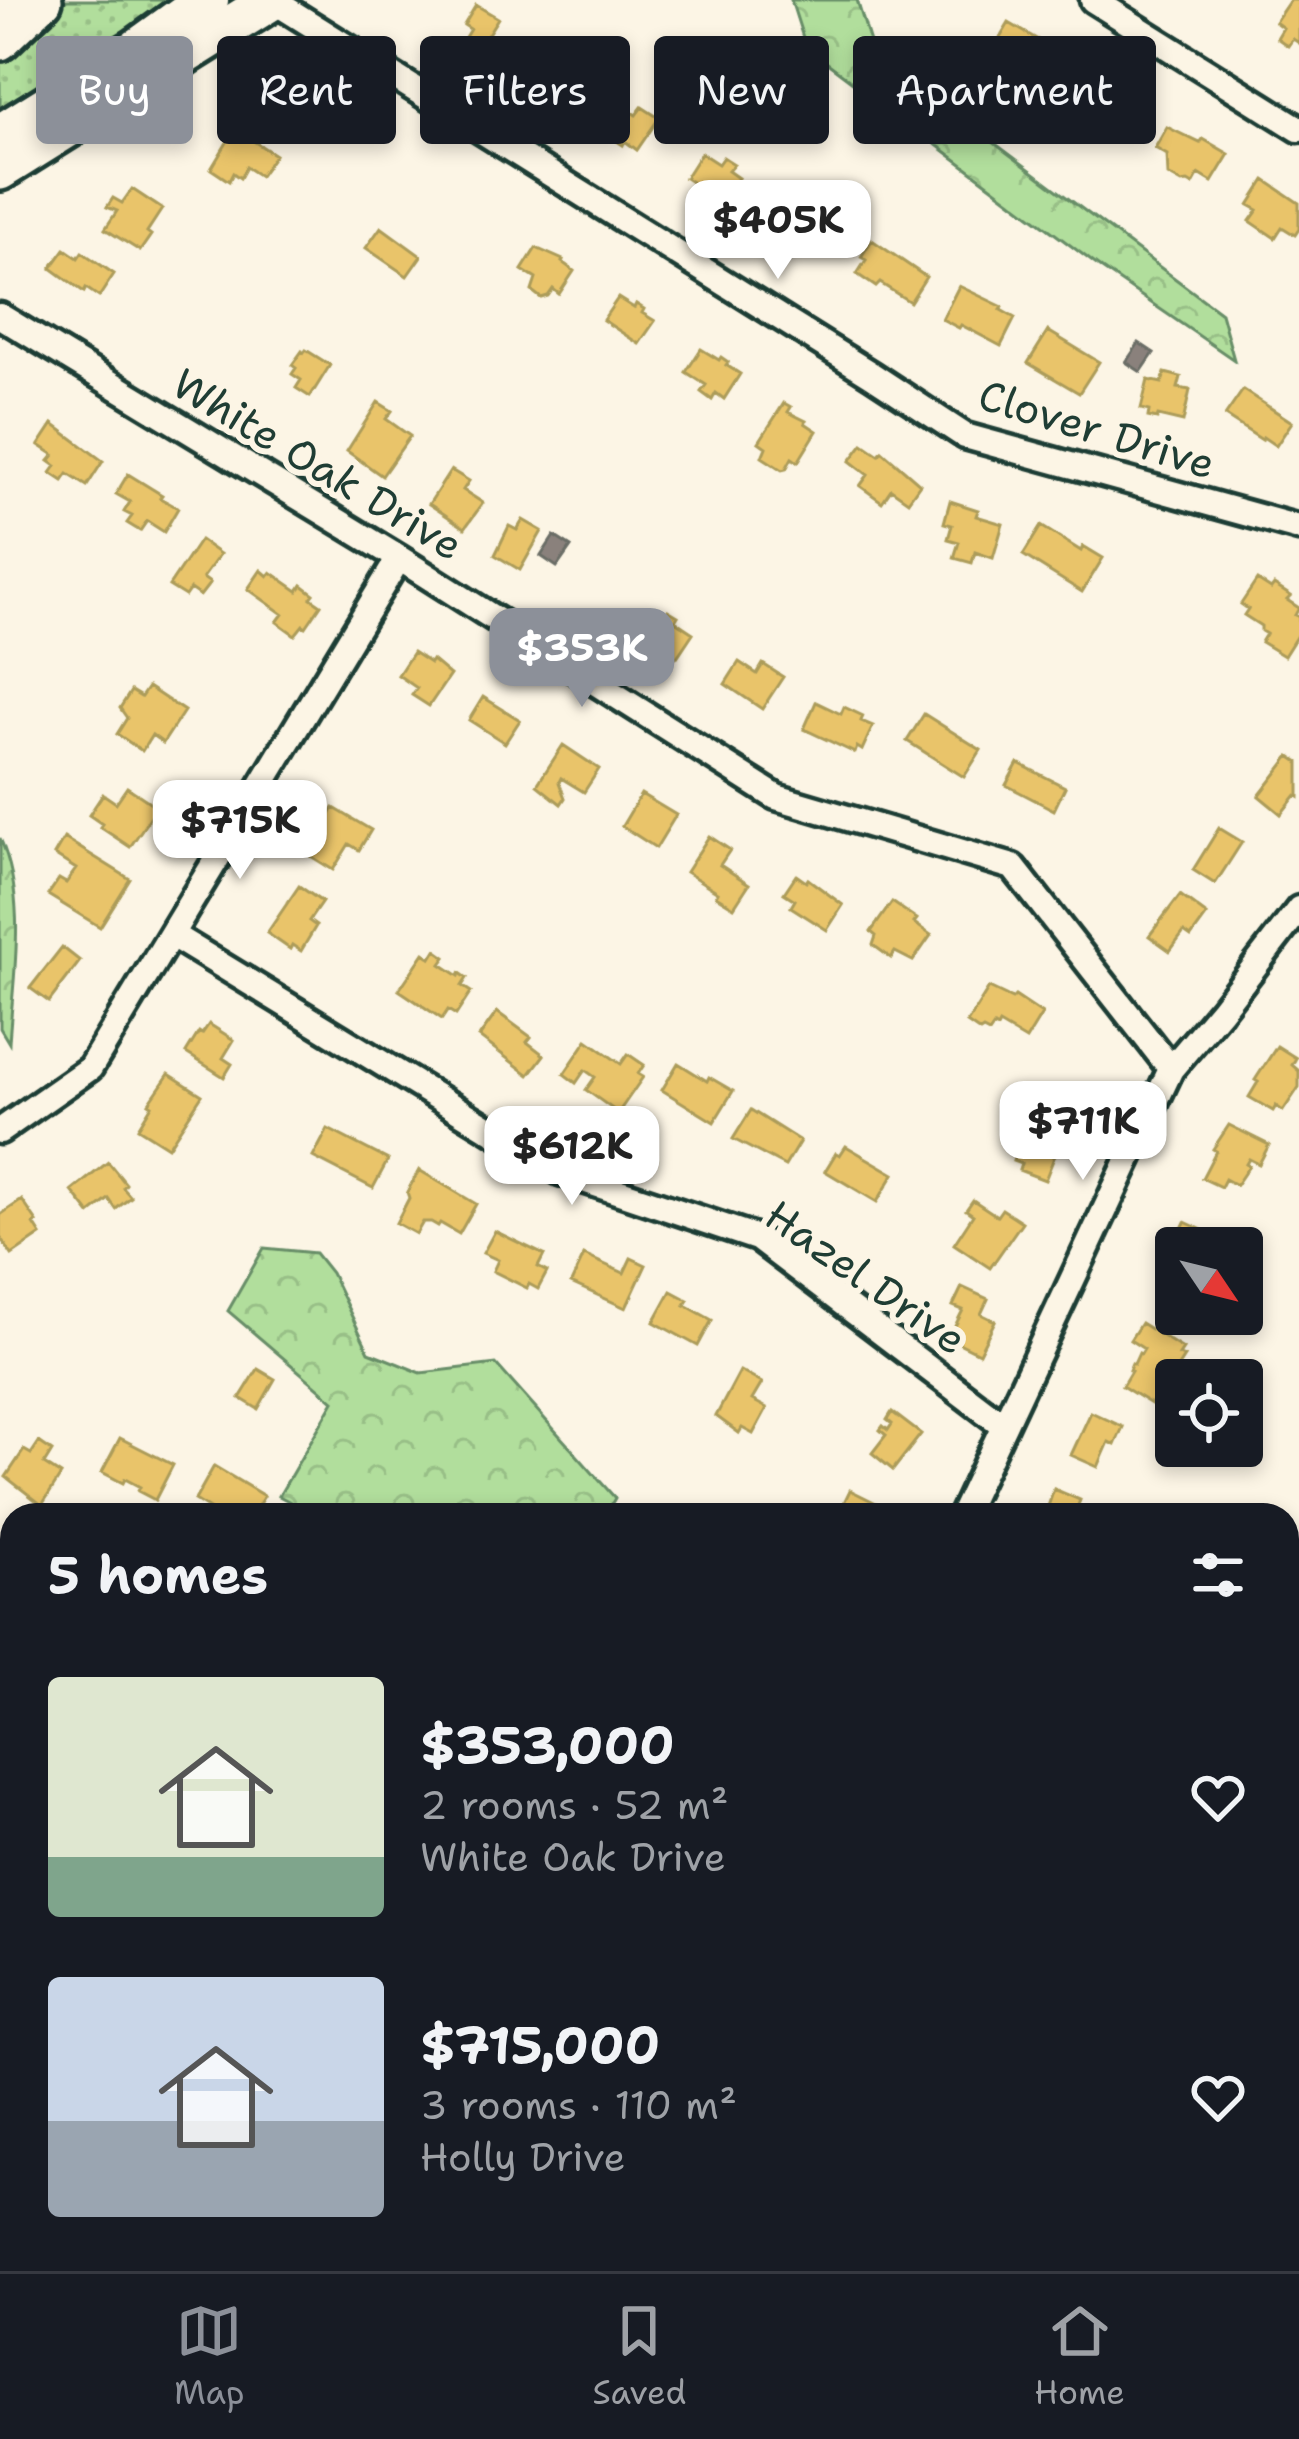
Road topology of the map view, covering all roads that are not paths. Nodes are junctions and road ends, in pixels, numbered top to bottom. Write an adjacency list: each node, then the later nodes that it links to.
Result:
1 (10, 0): 6 (highway)
2 (42, 0): 7 (main road)
3 (207, 0): 9 (highway)
4 (272, 0): 10 (main road); 12 (street, Clover Drive)
5 (1093, 0): 8 (street)
6 (0, 10)
7 (0, 40)
8 (1299, 129)
9 (0, 136)
10 (0, 170)
11 (0, 316): 13 (street, White Oak Drive)
12 (1299, 528)
13 (399, 559): 15 (street); 16 (street, White Oak Drive)
14 (1299, 909): 16 (street)
15 (172, 935): 17 (street); 18 (street, Hazel Drive)
16 (1171, 1069): 18 (street)
17 (0, 1131)
18 (1003, 1425): 19 (street)
19 (967, 1503)

